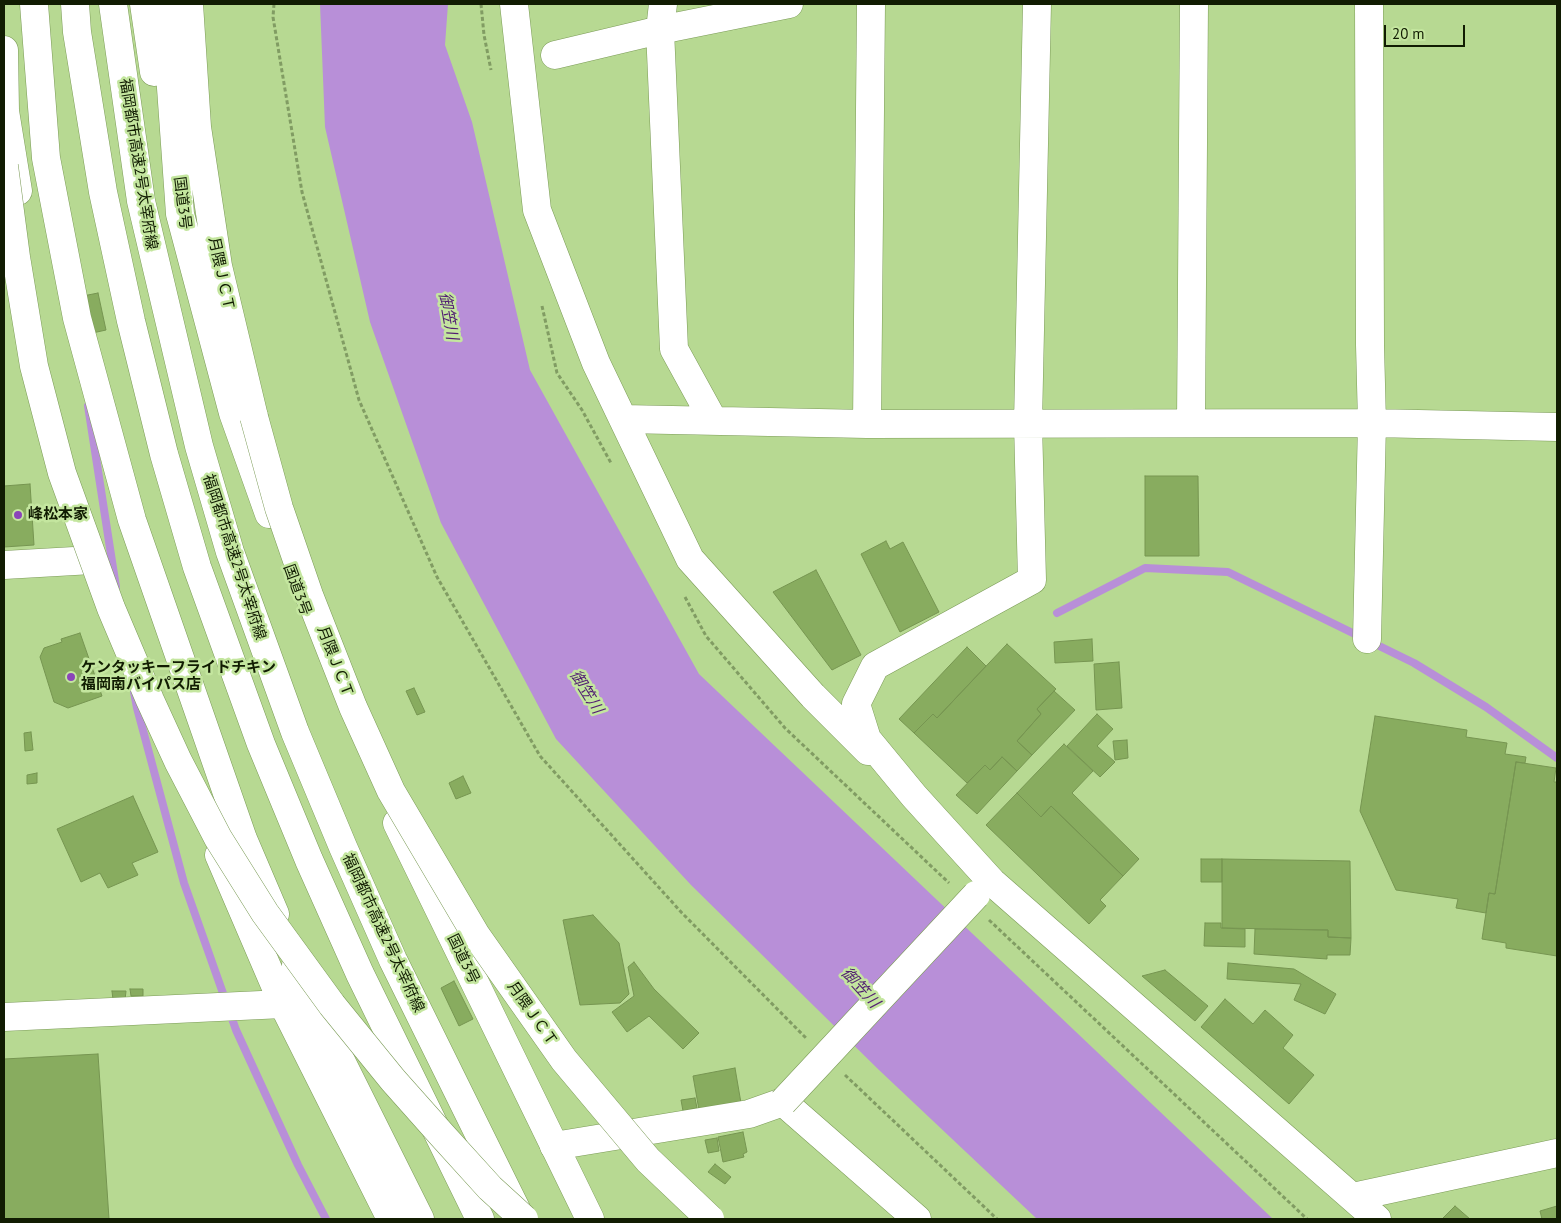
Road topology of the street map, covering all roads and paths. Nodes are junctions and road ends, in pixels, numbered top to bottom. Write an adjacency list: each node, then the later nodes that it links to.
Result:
1 (34, 4): 41 (main road, bridge)
2 (75, 4): 42 (main road)
3 (114, 4): 43 (main road, 福岡都市高速2号太宰府線)
4 (144, 4): 19 (main road)
5 (165, 4): 19 (main road, 国道3号)
6 (189, 4): 45 (main road, 月隈ＪＣＴ, bridge)
7 (274, 4): 34 (path)
8 (514, 4): 20 (main road)
9 (663, 4): 15 (main road)
10 (789, 4): 15 (main road)
11 (871, 4): 25 (main road)
12 (1037, 4): 22 (main road)
13 (1194, 4): 23 (main road)
14 (1369, 4): 24 (main road)
15 (660, 30): 17 (main road); 21 (main road)
16 (4, 50): 27 (main road)
17 (555, 55)
18 (4, 166): 43 (main road, 福岡都市高速2号太宰府線, bridge)
19 (180, 214): 37 (main road, 国道3号)
20 (623, 418): 21 (main road); 30 (main road)
21 (713, 420): 25 (main road)
22 (1028, 423): 23 (main road); 25 (main road); 30 (main road)
23 (1191, 423): 24 (main road)
24 (1372, 423): 26 (main road); 29 (main road)
25 (867, 424)
26 (1557, 427)
27 (92, 560): 28 (main road); 32 (main road)
28 (4, 566)
29 (1367, 639)
30 (914, 796): 31 (main road)
31 (984, 889): 36 (main road, bridge); 39 (main road)
32 (283, 1004): 33 (main road); 40 (main road)
33 (4, 1017)
34 (812, 1043)
35 (840, 1070): 47 (path)
36 (783, 1102): 37 (main road); 46 (main road)
37 (554, 1146): 44 (main road, 国道3号)
38 (1557, 1153): 39 (main road)
39 (1353, 1197): 48 (main road)
40 (391, 1219)
41 (420, 1219)
42 (480, 1219)
43 (522, 1219)
44 (590, 1219)
45 (710, 1219)
46 (917, 1219)
47 (997, 1219)
48 (1377, 1219)

